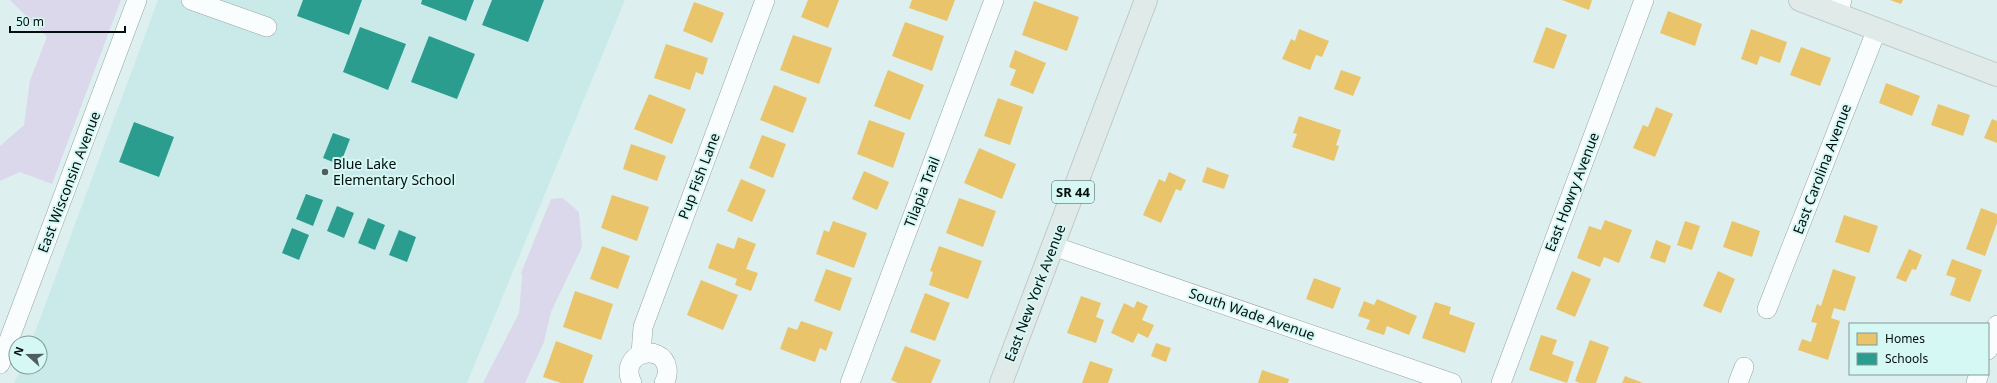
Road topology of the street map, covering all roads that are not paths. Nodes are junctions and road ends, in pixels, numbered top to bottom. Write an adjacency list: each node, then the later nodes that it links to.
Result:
1 (137, 0): 16 (street, East Wisconsin Avenue)
2 (191, 0): 9 (street)
3 (765, 0): 17 (street, Pup Fish Lane)
4 (994, 0): 20 (street, Tilapia Trail)
5 (1146, 0): 12 (main road, East New York Avenue / SR 44)
6 (1644, 0): 23 (street, East Howry Avenue)
7 (1800, 0): 8 (main road)
8 (1840, 7): 10 (main road)
9 (267, 27)
10 (1877, 29): 11 (main road); 13 (street, East Carolina Avenue)
11 (1997, 75)
12 (1053, 246): 21 (main road, East New York Avenue / SR 44); 22 (street, South Wade Avenue)
13 (1767, 308)
14 (1997, 325): 15 (street)
15 (1989, 347)
16 (2, 353)
17 (640, 354): 18 (street, Pup Fish Lane); 19 (street)
18 (632, 383)
19 (664, 383)
20 (850, 383)
21 (1001, 383)
22 (1452, 383)
23 (1500, 383)

